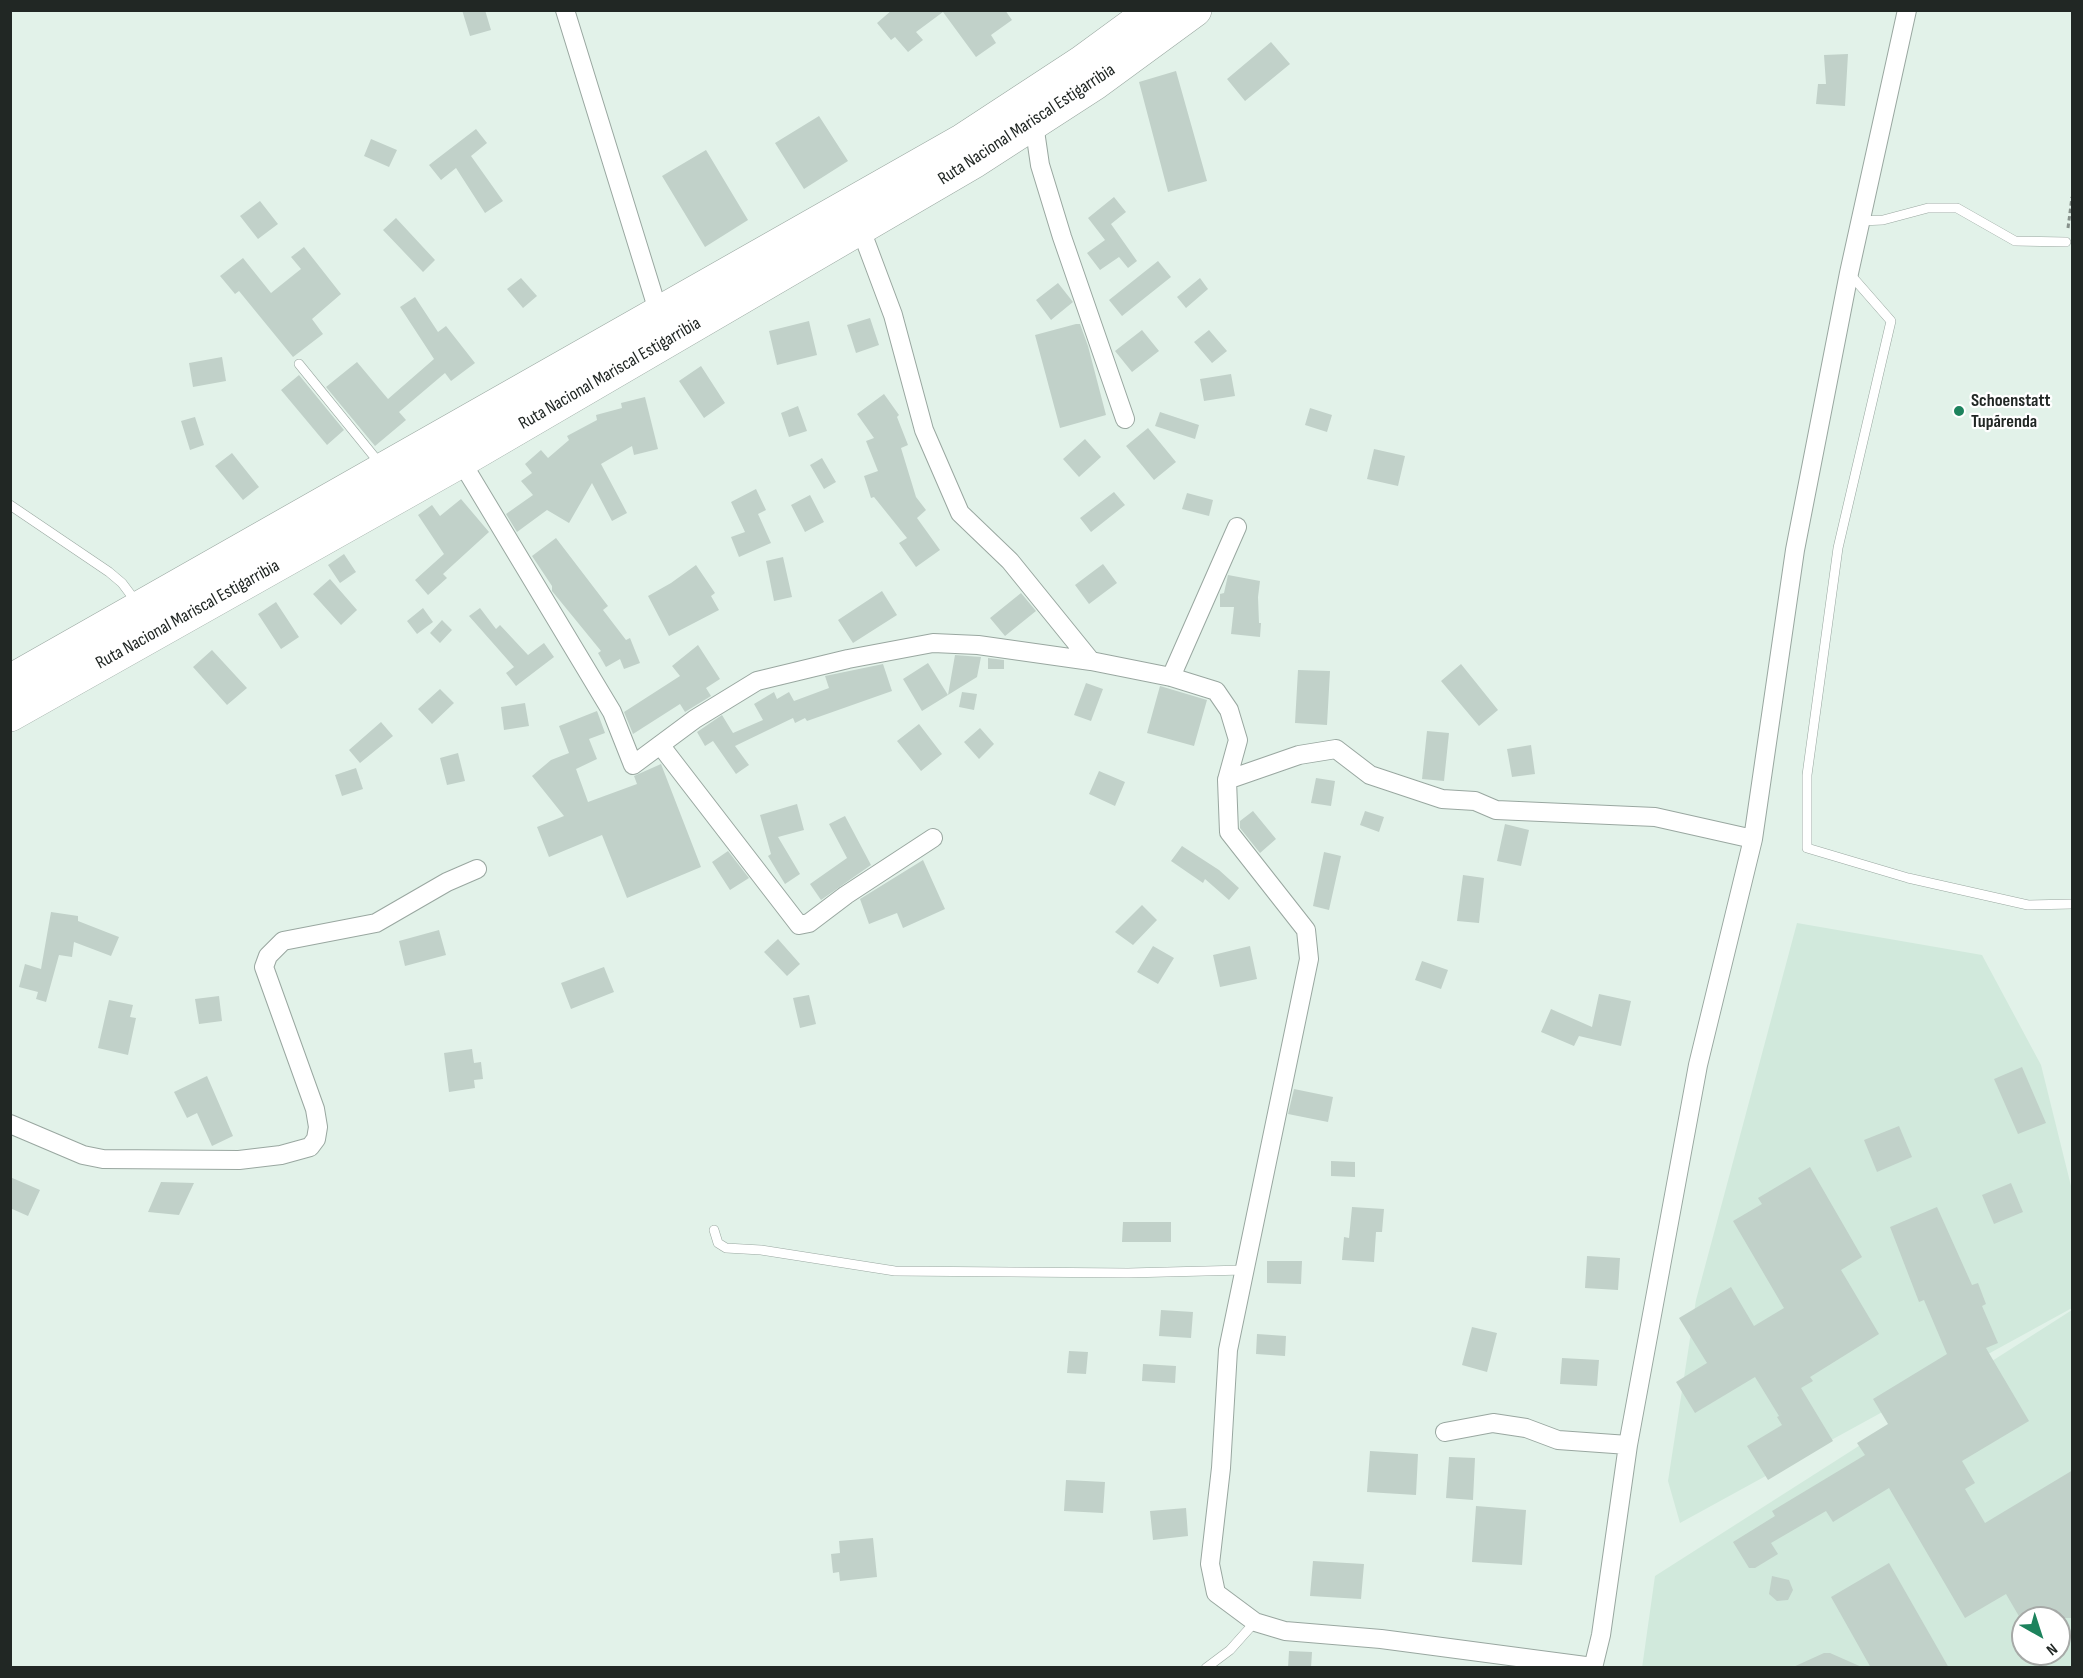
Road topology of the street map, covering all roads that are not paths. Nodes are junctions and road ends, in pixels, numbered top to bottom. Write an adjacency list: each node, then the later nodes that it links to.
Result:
1 (565, 10): 10 (street)
2 (1153, 10): 10 (highway, Ruta Nacional Mariscal Estigarribia)
3 (1195, 10): 5 (highway, Ruta Nacional Mariscal Estigarribia)
4 (1907, 10): 6 (street)
5 (1034, 124): 7 (highway, Ruta Nacional Mariscal Estigarribia); 12 (street)
6 (1860, 221): 8 (lane); 9 (street)
7 (860, 227): 13 (highway, Ruta Nacional Mariscal Estigarribia); 18 (street)
8 (2066, 242)
9 (1849, 273): 25 (street); 27 (lane)
10 (659, 314): 14 (highway, Ruta Nacional Mariscal Estigarribia)
11 (299, 364): 14 (lane)
12 (1125, 419)
13 (461, 461): 21 (highway, Ruta Nacional Mariscal Estigarribia); 22 (street)
14 (385, 469): 17 (highway, Ruta Nacional Mariscal Estigarribia)
15 (10, 505): 17 (lane)
16 (1237, 527): 19 (street)
17 (141, 607): 20 (highway, Ruta Nacional Mariscal Estigarribia)
18 (1091, 661): 19 (street); 22 (street)
19 (1171, 677): 23 (street)
20 (10, 681)
21 (10, 715)
22 (661, 746): 24 (street)
23 (1227, 780): 25 (street); 30 (street)
24 (933, 838)
25 (1753, 839): 32 (street)
26 (477, 869): 28 (street)
27 (2073, 904)
28 (10, 1124)
29 (714, 1230): 30 (lane)
30 (1244, 1270): 33 (street)
31 (1445, 1432): 32 (street)
32 (1628, 1445): 34 (street)
33 (1256, 1622): 34 (street); 35 (lane)
34 (1593, 1667)
35 (1206, 1668)

